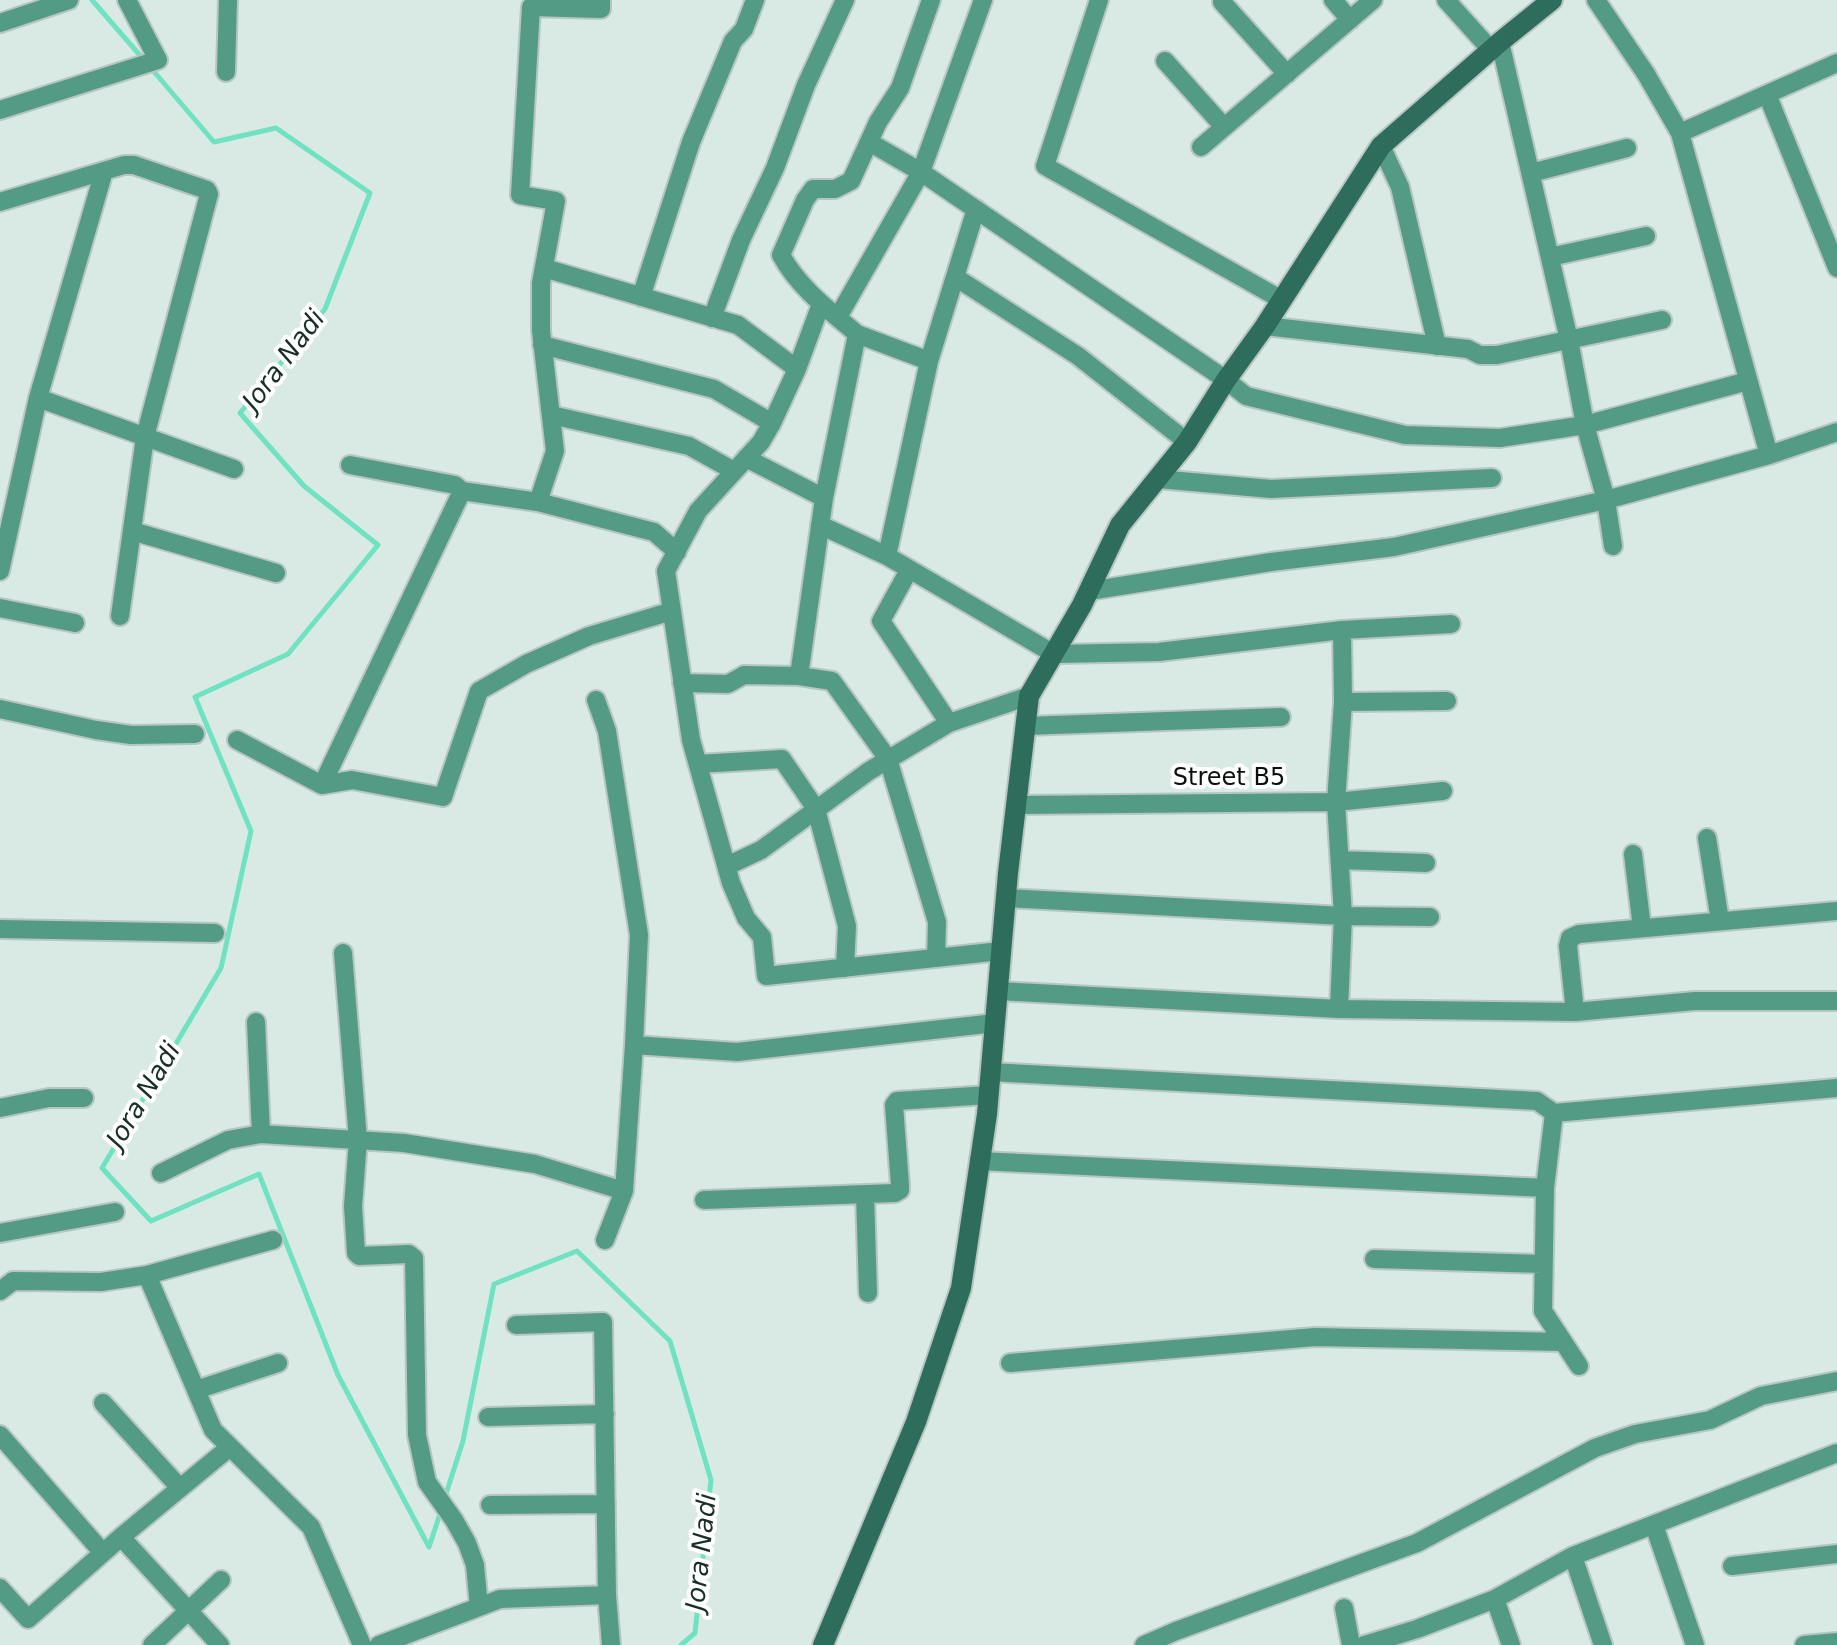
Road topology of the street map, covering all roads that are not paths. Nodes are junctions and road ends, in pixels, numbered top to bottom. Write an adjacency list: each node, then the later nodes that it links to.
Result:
1 (69, 0): 17 (street)
2 (127, 0): 24 (street)
3 (228, 0): 21 (street)
4 (601, 0): 38 (street)
5 (755, 0): 41 (street)
6 (845, 0): 45 (street)
7 (931, 0): 27 (street)
8 (983, 0): 32 (street)
9 (1099, 0): 42 (street)
10 (1333, 0): 16 (street)
11 (1373, 0): 16 (street)
12 (1446, 0): 18 (street)
13 (1552, 0): 18 (street)
14 (1596, 0): 26 (street)
15 (1222, 2): 22 (street)
16 (1350, 20): 22 (street)
17 (0, 23)
18 (1496, 46): 28 (street); 33 (street)
19 (1165, 61): 25 (street)
20 (1836, 66): 23 (street)
21 (226, 72)
22 (1287, 74): 25 (street)
23 (1767, 94): 26 (street); 39 (street)
24 (0, 110)
25 (1224, 127): 29 (street)
26 (1680, 133): 55 (street)
27 (869, 142): 32 (street); 43 (street)
28 (1381, 146): 42 (street); 51 (street)
29 (1201, 147)
30 (1627, 148): 33 (street)
31 (104, 171): 34 (street); 56 (street); 61 (street)
32 (921, 172): 35 (street); 44 (street)
33 (1531, 173): 37 (street)
34 (0, 202)
35 (976, 209): 40 (street); 54 (street)
36 (1646, 236): 37 (street)
37 (1550, 257): 49 (street)
38 (544, 268): 41 (street); 50 (street)
39 (1837, 268)
40 (955, 277): 52 (street); 62 (street)
41 (641, 297): 45 (street)
42 (1282, 300): 47 (street)
43 (821, 304): 44 (street); 53 (street)
44 (838, 317): 48 (street)
45 (712, 318): 53 (street)
46 (1662, 320): 49 (street)
47 (1265, 326): 51 (street); 54 (street)
48 (857, 334): 52 (street); 70 (street)
49 (1569, 340): 51 (street); 59 (street)
50 (542, 345): 57 (street); 58 (street)
51 (1437, 346)
52 (929, 361): 77 (street)
53 (797, 369): 58 (street)
54 (1226, 380): 59 (street); 62 (street)
55 (1748, 381): 59 (street); 63 (street)
56 (38, 398): 61 (street); 79 (street)
57 (551, 415): 65 (street); 72 (street)
58 (772, 423): 65 (street)
59 (1585, 425): 71 (street)
60 (1837, 432): 63 (street)
61 (145, 437): 66 (street); 74 (street)
62 (1187, 442): 68 (street)
63 (1769, 455): 71 (street)
64 (350, 465): 69 (street)
65 (740, 465): 70 (street); 76 (street)
66 (234, 469)
67 (1492, 478): 68 (street)
68 (1158, 479): 81 (street)
69 (462, 491): 72 (street); 103 (street)
70 (824, 498): 73 (street)
71 (1606, 500): 75 (street); 81 (street)
72 (538, 502): 76 (street)
73 (820, 525): 77 (street); 89 (street)
74 (132, 531): 80 (street); 84 (street)
75 (1613, 546)
76 (677, 552): 83 (street)
77 (887, 556): 78 (street)
78 (909, 570): 88 (street); 97 (street)
79 (0, 571)
80 (276, 573)
81 (1089, 591): 88 (street)
82 (0, 608): 85 (street)
83 (672, 611): 90 (street); 103 (street)
84 (120, 616)
85 (75, 623)
86 (1451, 624): 87 (street)
87 (1342, 630): 88 (street); 94 (street)
88 (1054, 654): 91 (street)
89 (799, 676): 90 (street); 101 (street)
90 (682, 683): 102 (street)
91 (1029, 696): 97 (street); 98 (street)
92 (596, 700): 131 (street)
93 (1447, 701): 94 (street)
94 (1343, 702): 105 (street)
95 (0, 709): 99 (street)
96 (1281, 717): 98 (street)
97 (949, 723): 101 (street)
98 (1025, 726): 106 (street)
99 (195, 734)
100 (237, 740): 103 (street)
101 (888, 759): 107 (street); 123 (street)
102 (698, 764): 107 (street); 112 (street)
103 (322, 785)
104 (1443, 791): 105 (street, Street B5)
105 (1336, 802): 106 (street, Street B5); 110 (street)
106 (1016, 805): 113 (street)
107 (816, 809): 112 (street); 124 (street)
108 (1707, 838): 117 (street)
109 (1633, 854): 118 (street)
110 (1340, 860): 111 (street); 115 (street)
111 (1426, 863)
112 (727, 866): 124 (street)
113 (1006, 898): 115 (street); 121 (street)
114 (1837, 911): 117 (street)
115 (1343, 916): 116 (street); 127 (street)
116 (1430, 917)
117 (1720, 921): 118 (street)
118 (1642, 928): 128 (street)
119 (0, 929): 120 (street)
120 (215, 933)
121 (1001, 951): 123 (street); 125 (street)
122 (343, 953): 139 (street)
123 (936, 958): 124 (street)
124 (845, 968)
125 (998, 991): 127 (street); 130 (street)
126 (1837, 1001): 128 (street)
127 (1339, 1009): 128 (street)
128 (1575, 1012)
129 (256, 1022): 138 (street)
130 (995, 1023): 131 (street); 132 (street)
131 (634, 1045): 143 (street)
132 (990, 1072): 134 (street); 137 (street)
133 (1837, 1088): 137 (street)
134 (988, 1095): 140 (street); 144 (street)
135 (84, 1098): 136 (street)
136 (0, 1108)
137 (1554, 1113): 142 (street)
138 (261, 1134): 139 (street); 141 (street)
139 (358, 1140): 143 (street); 181 (street)
140 (979, 1161): 142 (street); 191 (street)
141 (161, 1173)
142 (1545, 1188): 151 (street)
143 (624, 1191): 149 (street)
144 (865, 1194): 145 (street); 154 (street)
145 (704, 1200)
146 (115, 1212): 147 (street)
147 (0, 1233)
148 (273, 1240): 152 (street)
149 (605, 1240)
150 (1374, 1259): 151 (street)
151 (1543, 1264): 156 (street)
152 (147, 1275): 153 (street); 161 (street)
153 (0, 1291)
154 (868, 1293)
155 (516, 1325): 163 (street)
156 (1563, 1342): 158 (street); 159 (street)
157 (278, 1363): 161 (street)
158 (1010, 1363)
159 (1579, 1366)
160 (1837, 1381): 192 (street)
161 (196, 1390): 166 (street)
162 (103, 1403): 168 (street)
163 (605, 1414): 164 (street); 169 (street)
164 (488, 1417)
165 (0, 1435): 173 (street)
166 (230, 1447): 168 (street); 188 (street)
167 (1837, 1453): 171 (street)
168 (180, 1488): 172 (street)
169 (606, 1504): 170 (street); 179 (street)
170 (490, 1505)
171 (1654, 1525): 175 (street); 197 (street)
172 (121, 1537): 173 (street); 183 (street)
173 (103, 1553): 178 (street)
174 (1837, 1554): 176 (street)
175 (1573, 1556): 180 (street); 196 (street)
176 (1732, 1566)
177 (221, 1580): 183 (street)
178 (0, 1588)
179 (607, 1595): 181 (street); 190 (street)
180 (1495, 1599): 184 (street); 195 (street)
181 (479, 1607): 189 (street)
182 (1344, 1608): 193 (street)
183 (188, 1611): 186 (street); 187 (street)
184 (1418, 1637): 194 (street)
185 (1837, 1642): 198 (street)
186 (152, 1645)
187 (220, 1645)
188 (362, 1645)
189 (379, 1645)
190 (611, 1645)
191 (823, 1645)
192 (1144, 1645)
193 (1351, 1645)
194 (1364, 1645)
195 (1511, 1645)
196 (1603, 1645)
197 (1695, 1645)
198 (1804, 1645)

